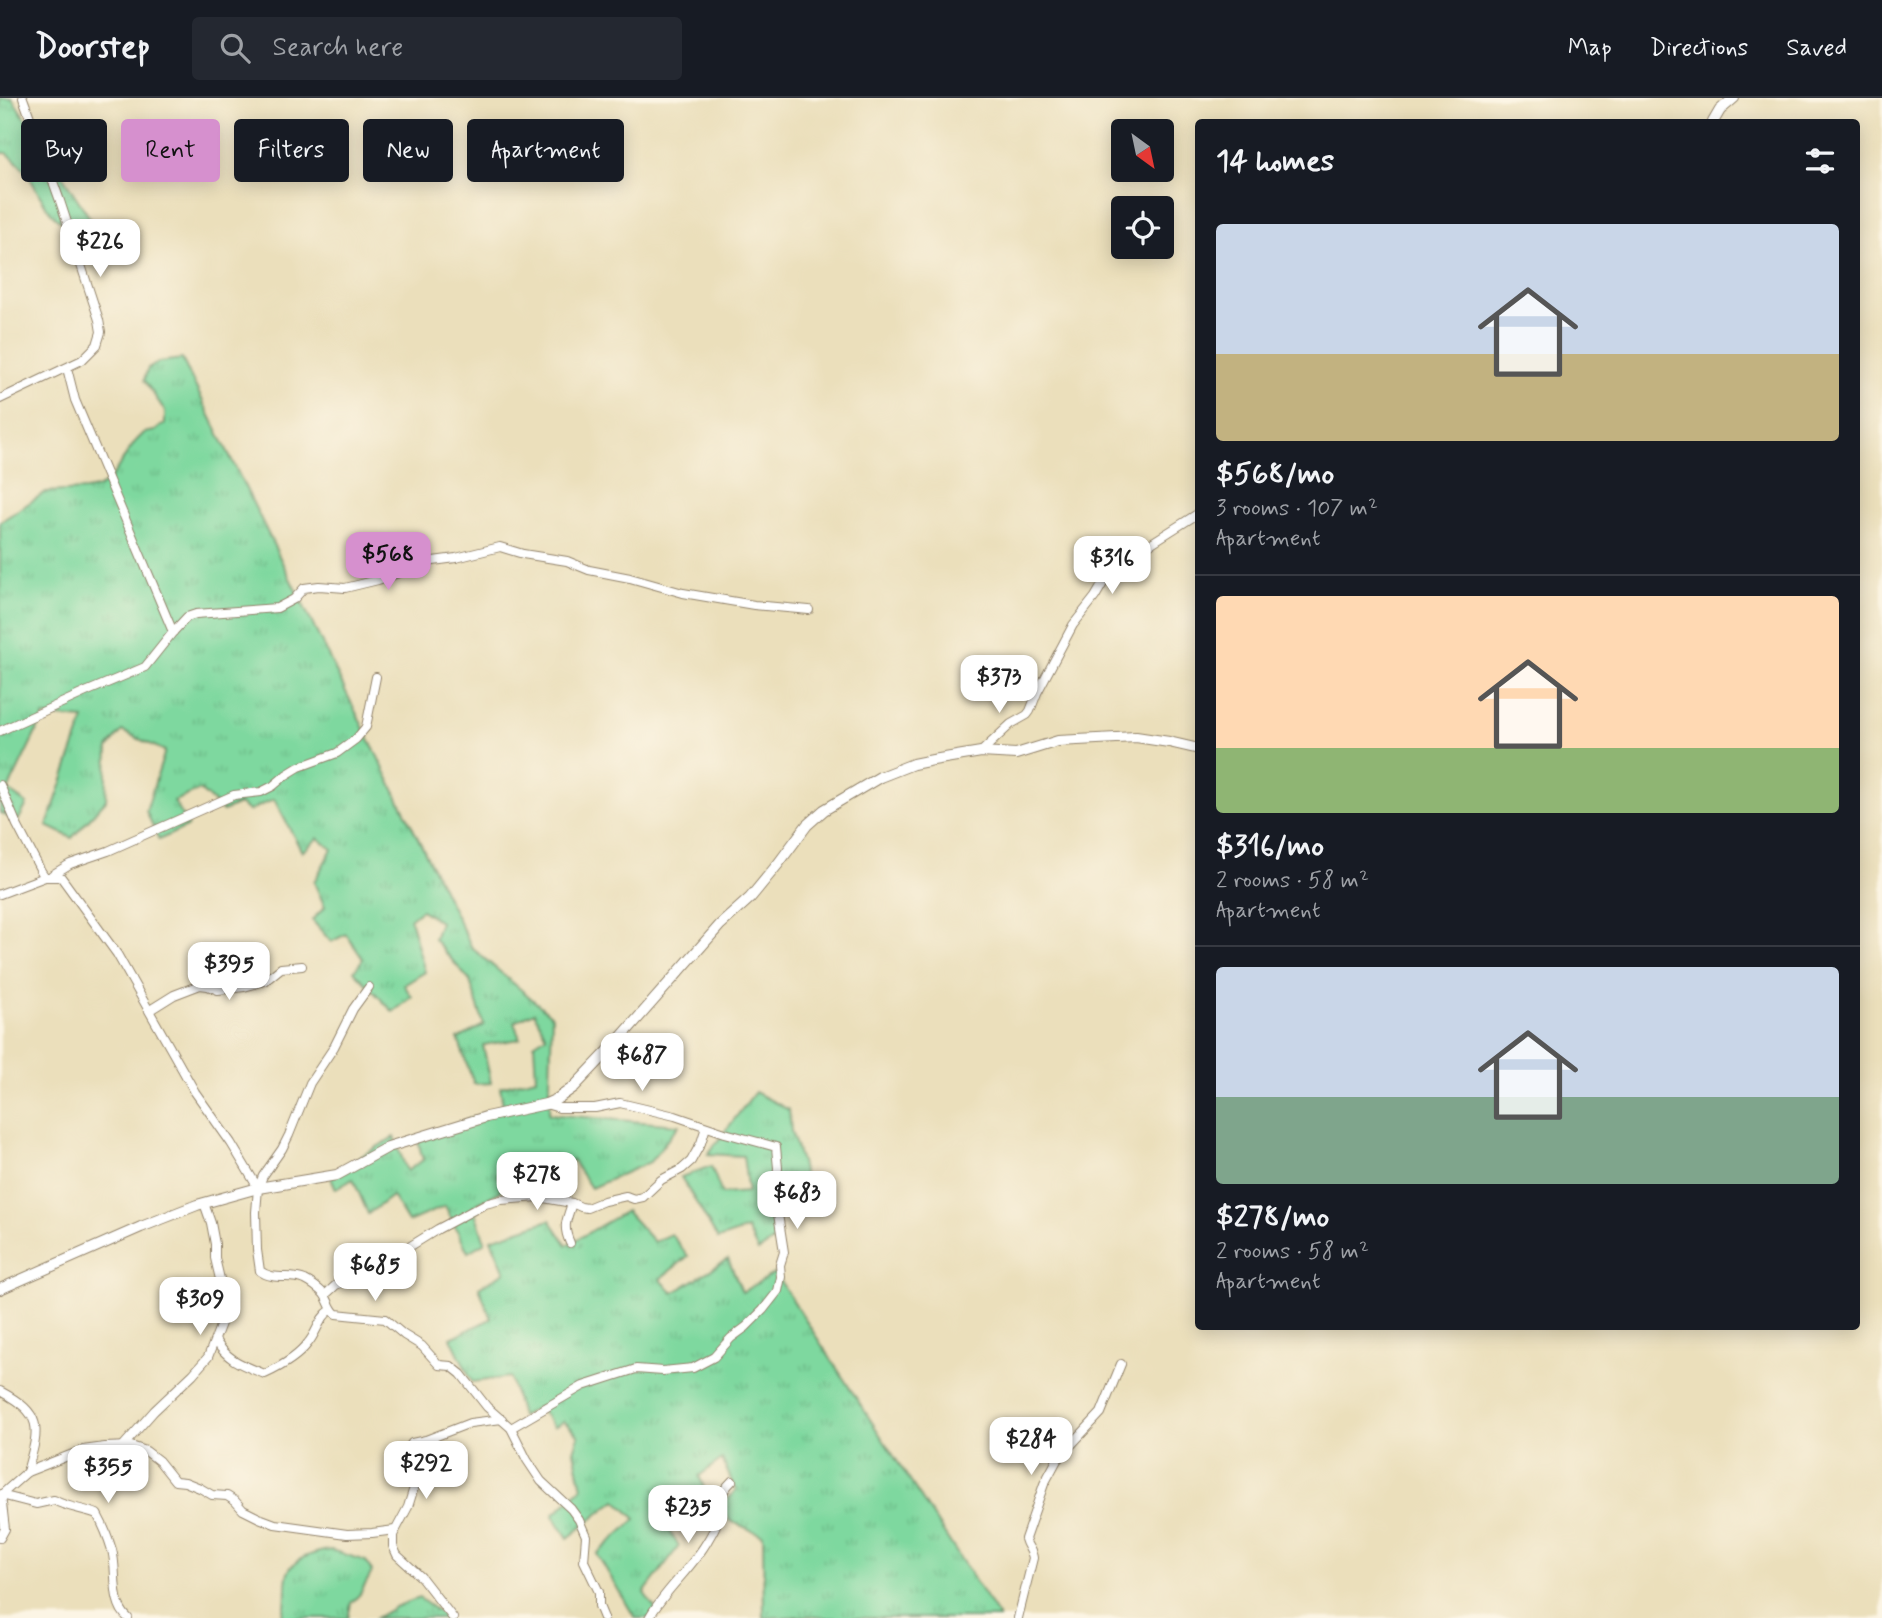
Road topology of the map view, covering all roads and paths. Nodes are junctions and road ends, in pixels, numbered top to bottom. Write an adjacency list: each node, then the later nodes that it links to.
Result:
1 (23, 98): 4 (street)
2 (1734, 98): 3 (street)
3 (1715, 119)
4 (67, 368): 5 (street); 8 (street)
5 (0, 399)
6 (1195, 515): 12 (street)
7 (809, 610): 8 (street)
8 (173, 632): 10 (street)
9 (376, 677): 14 (street)
10 (0, 731)
11 (1195, 747): 12 (street)
12 (981, 752): 19 (street)
13 (0, 785): 14 (street)
14 (47, 877): 15 (street); 18 (street)
15 (0, 894)
16 (302, 966): 18 (street)
17 (369, 987): 21 (street)
18 (150, 1010): 21 (street)
19 (546, 1104): 20 (street); 21 (street)
20 (706, 1127): 23 (street); 32 (street)
21 (258, 1188): 22 (street); 26 (street)
22 (204, 1203): 25 (street); 28 (street)
23 (572, 1203): 24 (street); 26 (street)
24 (570, 1243)
25 (0, 1289)
26 (325, 1295): 27 (street)
27 (331, 1310): 28 (street); 31 (street)
28 (215, 1339): 33 (street)
29 (1121, 1364): 43 (street)
30 (0, 1391): 34 (street)
31 (502, 1419): 32 (street); 37 (street)
32 (511, 1428): 41 (street)
33 (123, 1446): 34 (street); 37 (street)
34 (27, 1472): 36 (street)
35 (732, 1481): 42 (street)
36 (1, 1495): 38 (street); 39 (street)
37 (395, 1530): 40 (street)
38 (0, 1538)
39 (128, 1618)
40 (453, 1618)
41 (604, 1618)
42 (649, 1618)
43 (1018, 1618)

